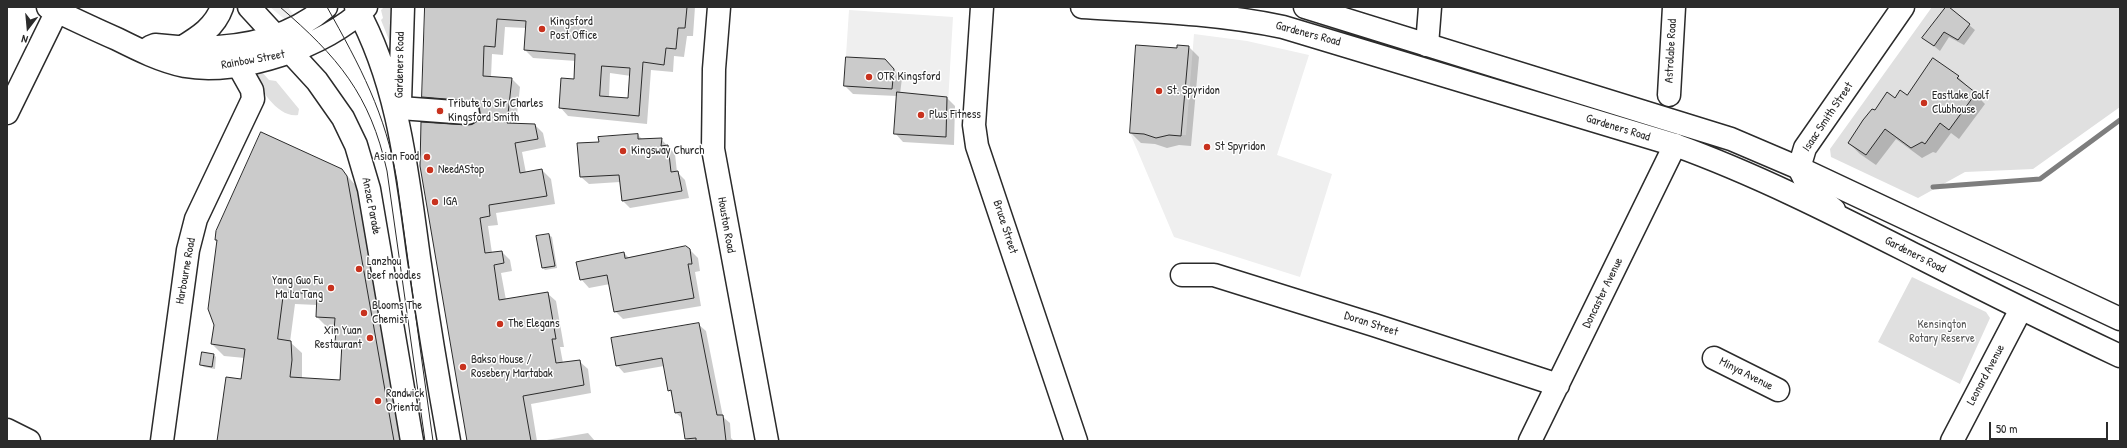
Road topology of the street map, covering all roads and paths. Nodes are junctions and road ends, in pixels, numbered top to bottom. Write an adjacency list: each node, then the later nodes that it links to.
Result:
1 (222, 7): 16 (main road)
2 (249, 7): 14 (main road, Anzac Parade)
3 (326, 7): 14 (main road)
4 (403, 7): 23 (main road, Gardeners Road)
5 (719, 7): 39 (main road, Houston Road)
6 (982, 7): 40 (main road, Bruce Street)
7 (1082, 7): 24 (main road, Gardeners Road)
8 (1305, 7): 15 (main road, Gardeners Road)
9 (1430, 7): 15 (main road)
10 (1674, 7): 20 (main road, Astrolabe Road)
11 (1903, 7): 25 (main road, Isaac Smith Street)
12 (52, 9): 17 (main road, Rainbow Street); 21 (main road)
13 (360, 9): 18 (main road, Rainbow Street); 23 (main road)
14 (275, 38): 16 (main road, Rainbow Street); 18 (main road, Anzac Parade)
15 (1428, 45): 25 (main road, Gardeners Road)
16 (182, 48): 17 (main road, Rainbow Street)
17 (139, 49): 19 (main road, Rainbow Street)
18 (290, 54): 19 (main road, Rainbow Street); 37 (main road, Anzac Parade)
19 (238, 65): 36 (main road, Harbourne Road)
20 (1669, 95)
21 (7, 113)
22 (468, 113): 23 (main road)
23 (399, 115): 38 (main road)
24 (1675, 145): 26 (main road, Gardeners Road); 32 (main road, Doncaster Avenue)
25 (1799, 168): 26 (main road); 29 (main road, Gardeners Road)
26 (1848, 221): 28 (main road, Gardeners Road)
27 (1182, 275): 32 (main road, Doran Street)
28 (2021, 309): 30 (main road, Gardeners Road); 42 (main road, Leonard Avenue)
29 (2119, 317)
30 (2120, 356)
31 (1714, 358): 33 (main road, Minya Avenue)
32 (1558, 385): 41 (main road, Doncaster Avenue)
33 (1778, 390)
34 (7, 430): 35 (main road)
35 (29, 441)
36 (162, 441)
37 (412, 441)
38 (449, 441)
39 (767, 441)
40 (1076, 441)
41 (1530, 441)
42 (1952, 441)

